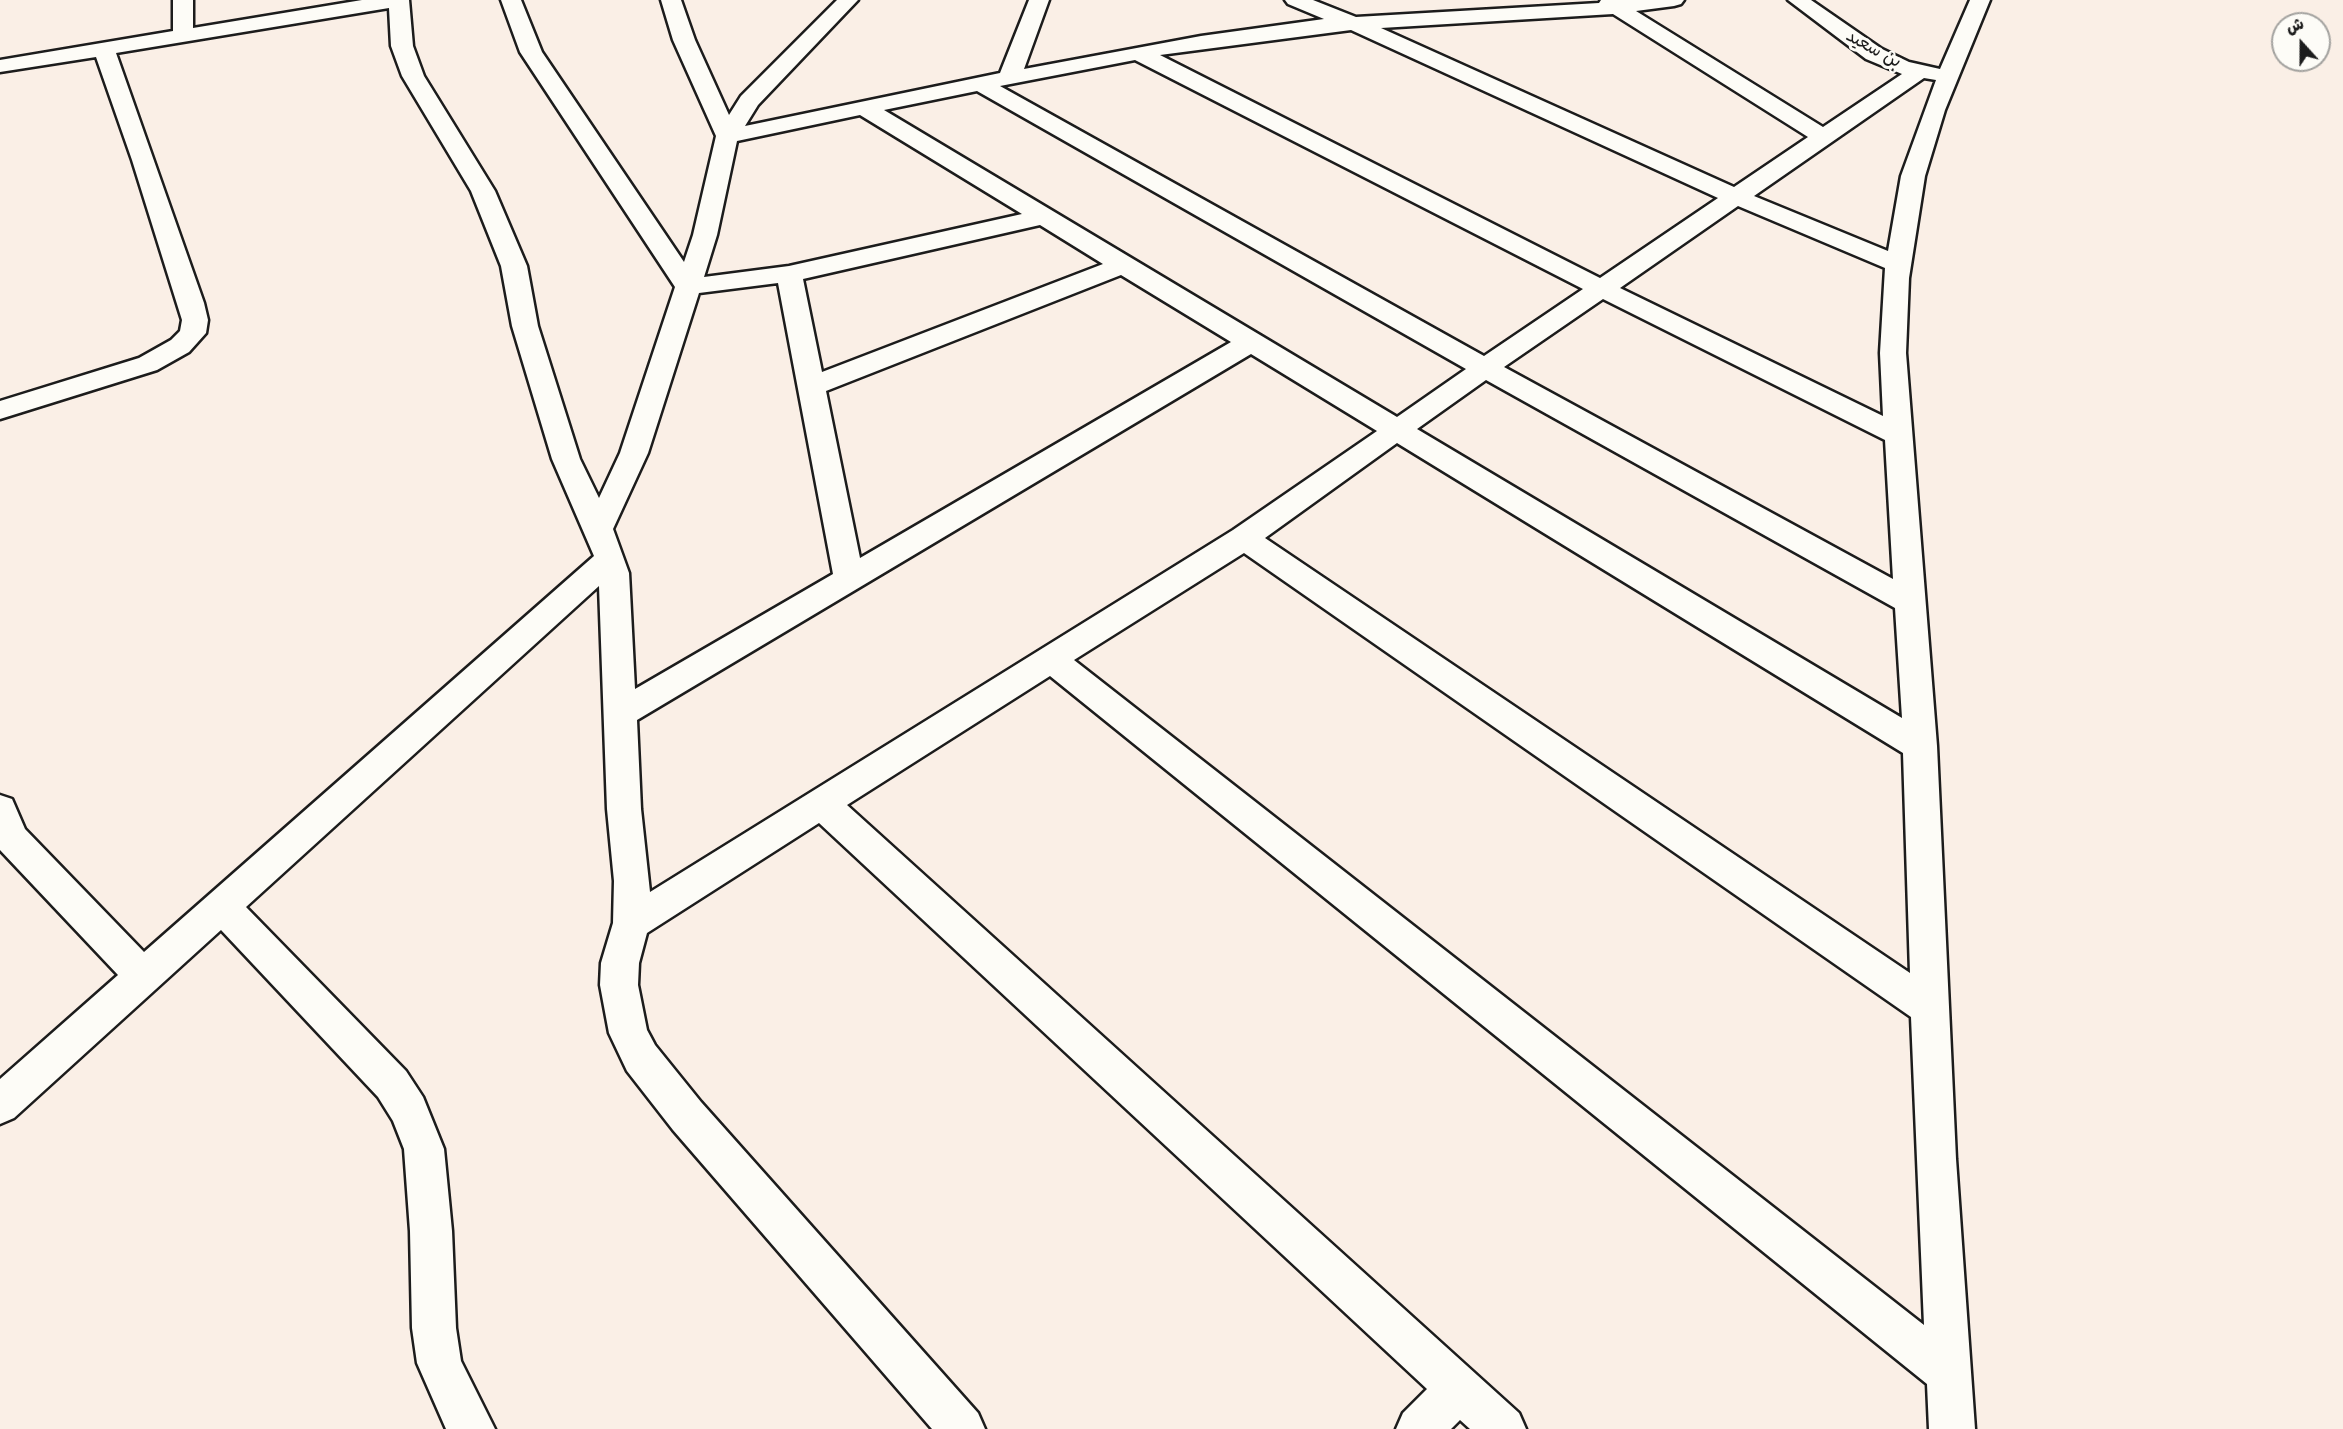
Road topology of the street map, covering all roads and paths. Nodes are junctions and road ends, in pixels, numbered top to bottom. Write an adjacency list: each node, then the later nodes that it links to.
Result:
1 (183, 0): 15 (street)
2 (399, 0): 15 (street); 39 (street)
3 (511, 0): 30 (street)
4 (672, 0): 23 (street)
5 (848, 0): 23 (street)
6 (1039, 0): 20 (street)
7 (1295, 0): 14 (street)
8 (1430, 0): 13 (street)
9 (1674, 0): 12 (street)
10 (1798, 0): 19 (street, بن سعيد)
11 (1980, 0): 19 (street)
12 (1610, 4): 13 (street); 24 (street)
13 (1444, 16): 14 (street)
14 (1353, 23): 17 (street); 25 (street)
15 (183, 36): 16 (street)
16 (104, 49): 18 (street); 35 (street)
17 (1139, 53): 20 (street); 31 (street)
18 (0, 66)
19 (1934, 74): 24 (street); 27 (street)
20 (1009, 78): 21 (street)
21 (980, 84): 22 (street); 33 (street)
22 (864, 108): 23 (street); 26 (street)
23 (727, 136): 30 (street)
24 (1821, 136): 25 (street)
25 (1734, 196): 27 (street); 31 (street)
26 (1043, 217): 28 (street); 29 (street)
27 (1898, 264): 37 (street)
28 (1123, 265): 32 (street); 34 (street)
29 (789, 274): 30 (street); 34 (street)
30 (688, 286): 39 (street)
31 (1600, 288): 33 (street); 37 (street)
32 (1251, 342): 36 (street); 40 (street)
33 (1485, 368): 36 (street); 41 (street)
34 (812, 386): 40 (street)
35 (0, 410)
36 (1395, 430): 38 (street); 44 (street)
37 (1898, 435): 41 (street)
38 (1244, 538): 42 (street); 50 (street)
39 (604, 544): 43 (street); 47 (street)
40 (849, 579): 43 (street)
41 (1910, 602): 44 (street)
42 (1053, 661): 45 (street); 52 (street)
43 (619, 714): 48 (street)
44 (1920, 746): 50 (street)
45 (822, 804): 48 (street); 53 (street)
46 (3, 830): 49 (street)
47 (222, 907): 49 (street); 54 (street)
48 (631, 923): 55 (street)
49 (144, 977): 51 (street)
50 (1930, 1008): 52 (street)
51 (0, 1105)
52 (1949, 1373): 58 (street)
53 (1459, 1389): 56 (street); 57 (street)
54 (472, 1429)
55 (962, 1429)
56 (1419, 1429)
57 (1503, 1429)
58 (1952, 1429)

